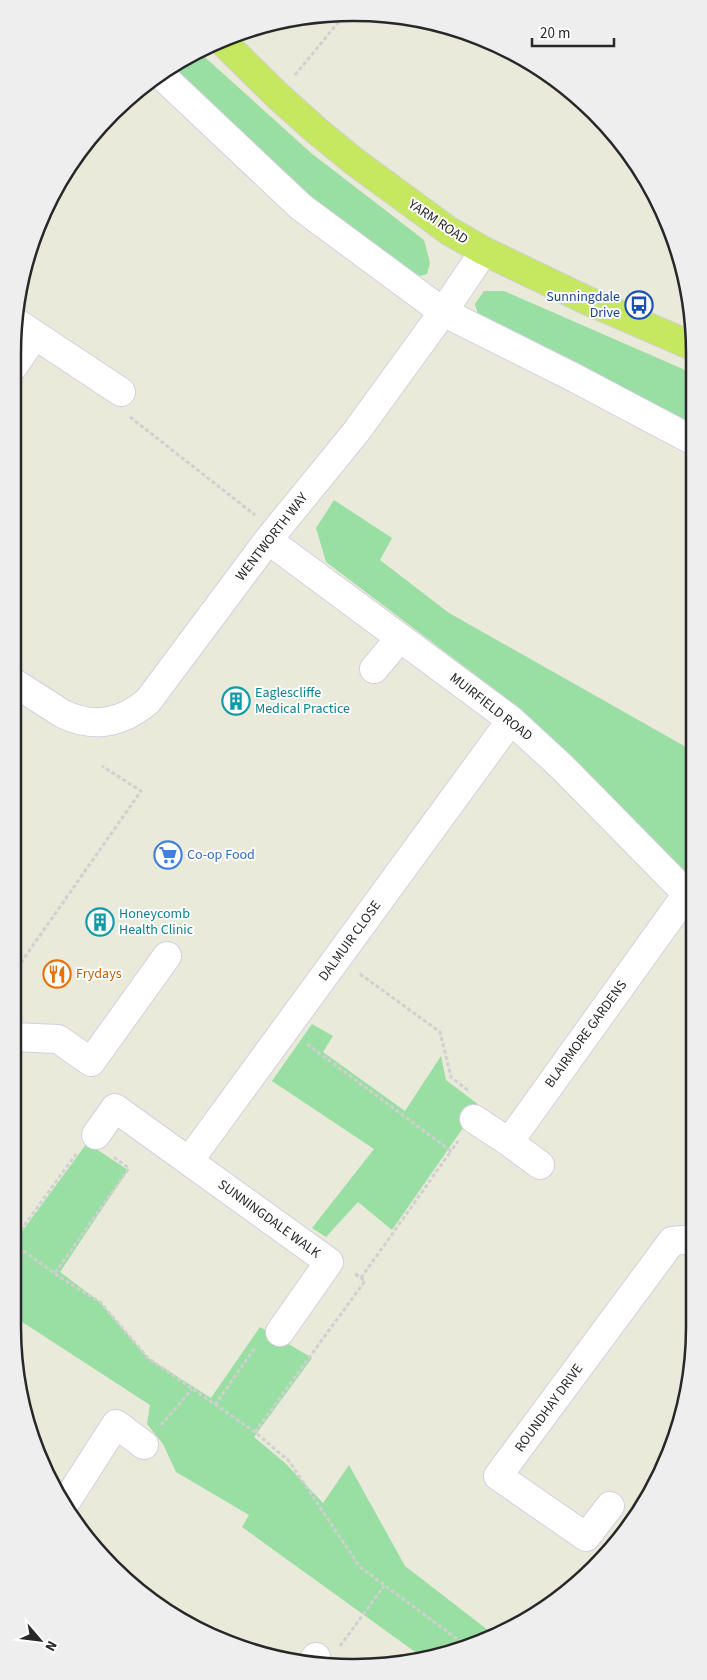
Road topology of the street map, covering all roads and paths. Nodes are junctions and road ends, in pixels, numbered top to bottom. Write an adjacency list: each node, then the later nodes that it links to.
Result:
1 (340, 22): 4 (path)
2 (228, 46): 4 (main road, YARM ROAD)
3 (166, 79): 6 (street)
4 (278, 96): 5 (main road, YARM ROAD)
5 (484, 251): 6 (street, WENTWORTH WAY); 9 (main road, YARM ROAD)
6 (443, 312): 11 (street); 12 (street, WENTWORTH WAY)
7 (26, 329): 8 (street); 10 (street)
8 (22, 341)
9 (686, 343)
10 (121, 392): 12 (path)
11 (686, 437)
12 (268, 540): 13 (street, MUIRFIELD ROAD); 15 (street, WENTWORTH WAY)
13 (400, 638): 14 (street); 16 (street, MUIRFIELD ROAD)
14 (374, 669)
15 (21, 687)
16 (510, 720): 18 (street, MUIRFIELD ROAD); 29 (street, DALMUIR CLOSE)
17 (102, 766): 21 (path)
18 (686, 892)
19 (686, 901): 26 (street, BLAIRMORE GARDENS)
20 (167, 956): 23 (street)
21 (21, 962)
22 (360, 974): 25 (path)
23 (21, 1037)
24 (306, 1044): 28 (path)
25 (474, 1120): 26 (street); 28 (path)
26 (509, 1142): 30 (street)
27 (95, 1145): 29 (street, SUNNINGDALE WALK); 31 (path); 35 (path)
28 (451, 1151): 36 (path)
29 (189, 1161): 34 (street, SUNNINGDALE WALK)
30 (540, 1165)
31 (21, 1231)
32 (686, 1240): 43 (street, ROUNDHAY DRIVE)
33 (21, 1248): 35 (path)
34 (329, 1262): 36 (path); 37 (street, SUNNINGDALE WALK)
35 (55, 1273): 38 (path)
36 (361, 1278): 40 (path)
37 (280, 1332): 39 (path)
38 (192, 1389): 39 (path); 41 (path)
39 (214, 1405): 40 (path)
40 (255, 1432): 44 (path)
41 (144, 1445): 42 (street)
42 (69, 1498)
43 (610, 1506)
44 (384, 1586): 45 (path); 46 (path)
45 (460, 1641)
46 (322, 1656)

